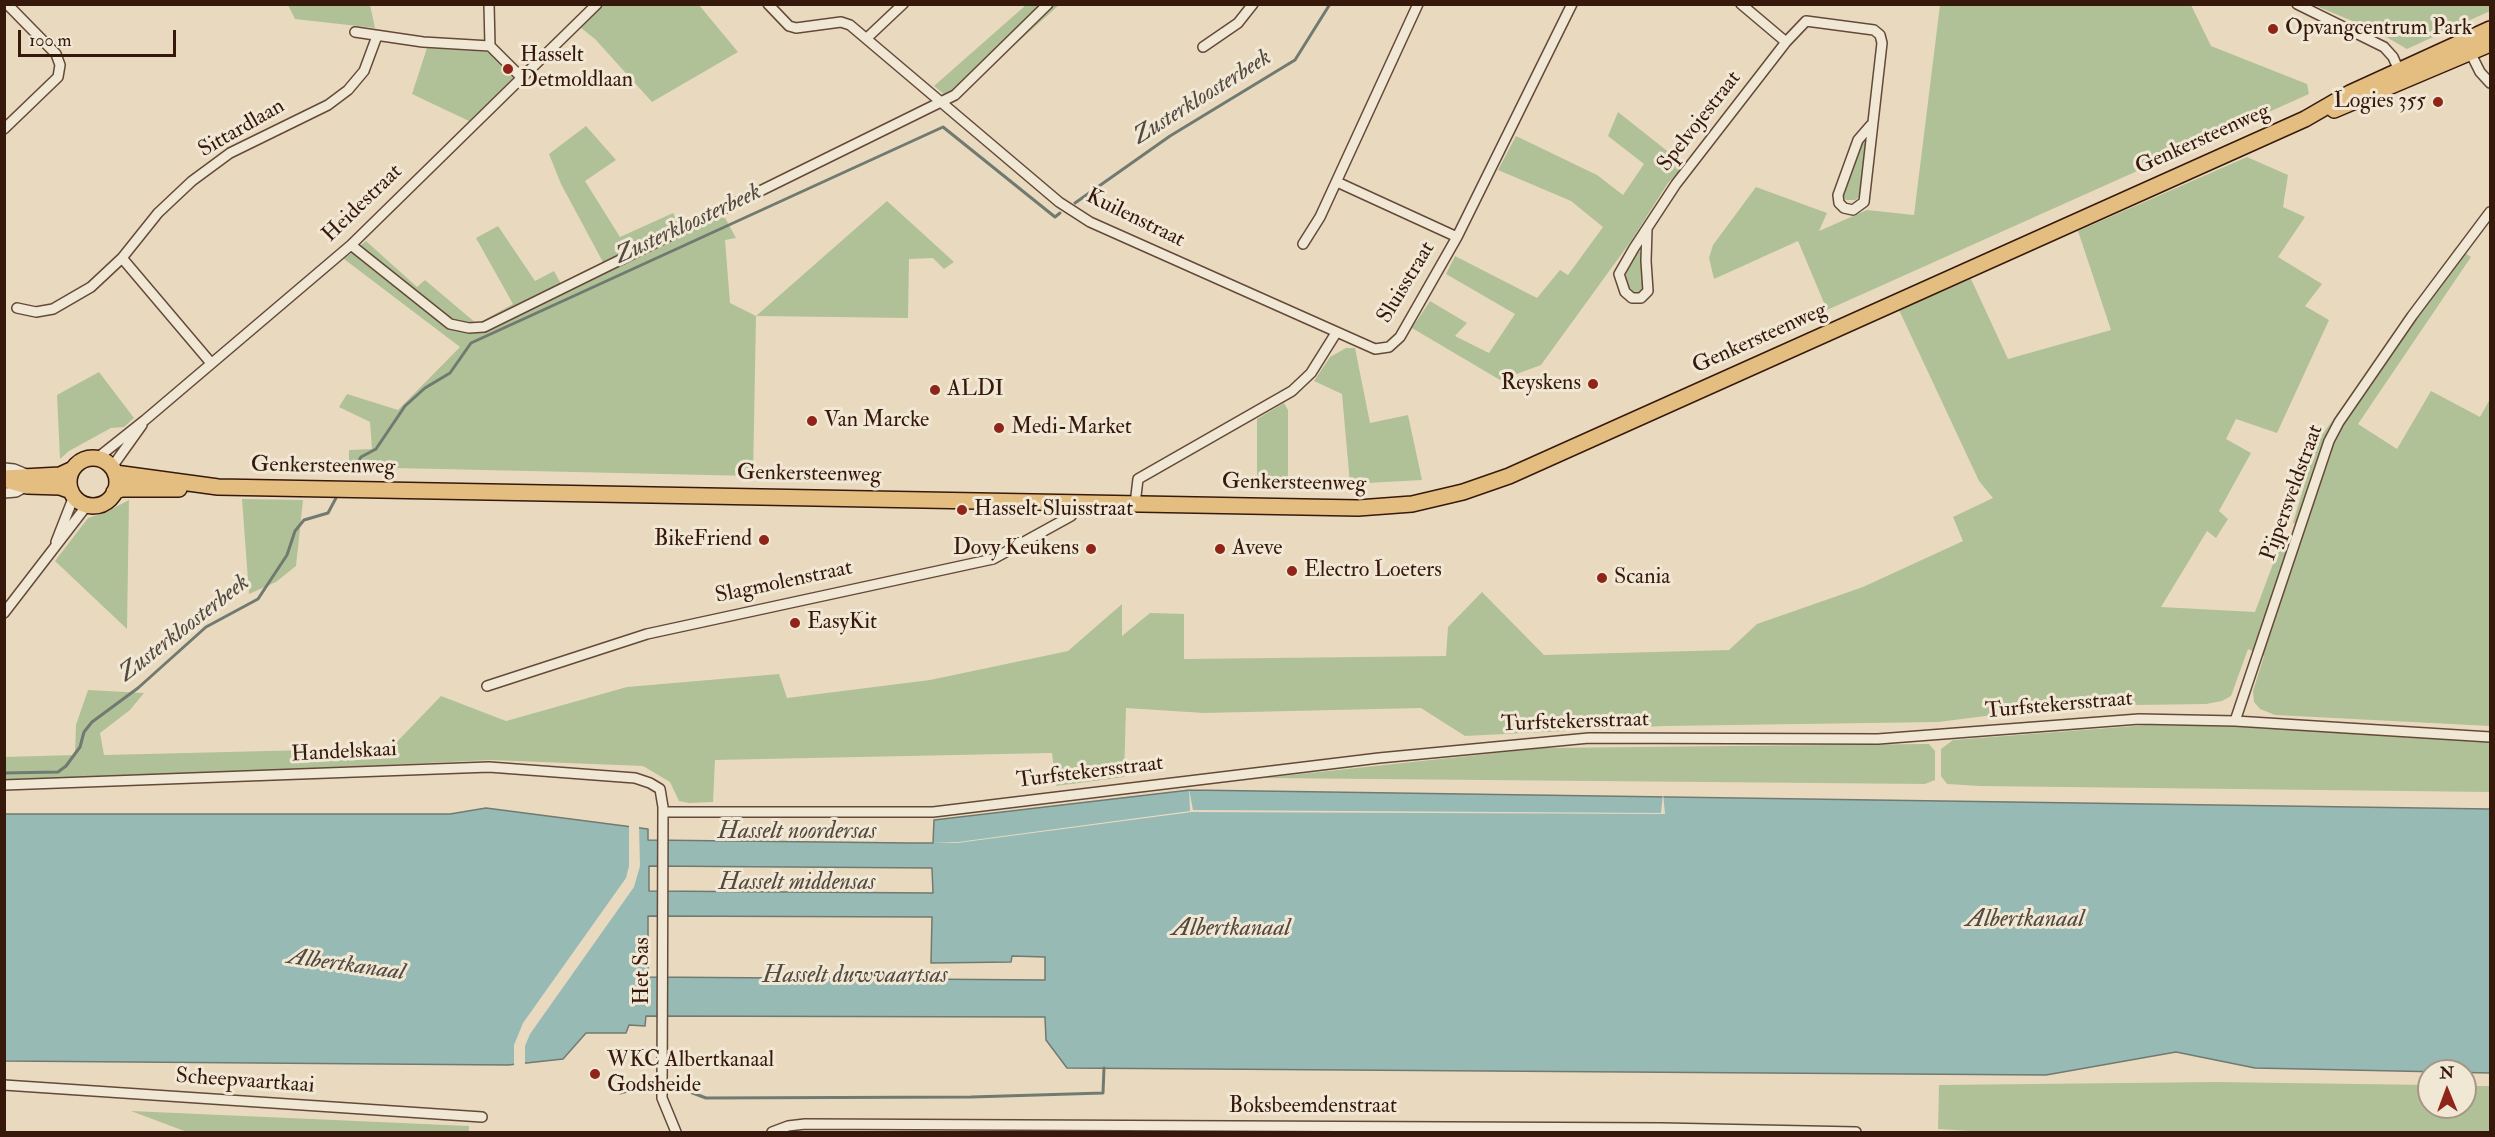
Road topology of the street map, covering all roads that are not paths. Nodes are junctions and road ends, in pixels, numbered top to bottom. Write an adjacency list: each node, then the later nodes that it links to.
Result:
1 (7, 4): 26 (street)
2 (489, 4): 18 (street)
3 (597, 4): 22 (street, Heidestraat)
4 (768, 4): 15 (street, Kuilenstraat)
5 (903, 4): 15 (street)
6 (1048, 4): 24 (street)
7 (1253, 4): 19 (street)
8 (1418, 4): 27 (street)
9 (1572, 4): 30 (street, Sluisstraat)
10 (1741, 4): 16 (street)
11 (2297, 4): 21 (street)
12 (2490, 29): 20 (main road, Genkersteenweg)
13 (355, 32): 14 (street)
14 (377, 36): 18 (street); 33 (street, Sittardlaan)
15 (868, 37): 24 (street, Kuilenstraat)
16 (1786, 42): 25 (street, Spelvojestraat); 29 (street, Spelvojestraat)
17 (2490, 44): 20 (main road, Genkersteenweg)
18 (490, 46): 22 (street)
19 (1203, 47)
20 (2468, 47): 21 (main road, Genkersteenweg); 23 (street)
21 (2401, 76): 50 (main road, Genkersteenweg)
22 (522, 78): 32 (street, Heidestraat)
23 (2490, 83)
24 (940, 103): 32 (street); 35 (street, Kuilenstraat)
25 (1871, 125): 25 (street, Spelvojestraat)
26 (4, 129)
27 (1336, 182): 30 (street); 31 (street)
28 (2490, 212): 54 (street, Pijpersveldstraat)
29 (1647, 229): 29 (street, Spelvojestraat)
30 (1457, 237): 35 (street, Sluisstraat)
31 (1303, 244)
32 (351, 245): 36 (street, Heidestraat)
33 (122, 258): 34 (street, Sittardlaan); 36 (street)
34 (17, 308)
35 (1336, 333): 50 (street)
36 (211, 363): 37 (street, Heidestraat)
37 (145, 420): 38 (street, Heidestraat); 41 (street, Heidestraat)
38 (96, 459): 40 (main road); 41 (main road, Genkersteenweg)
39 (4, 468): 43 (street)
40 (73, 469): 43 (main road); 47 (main road)
41 (113, 470): 44 (main road, Genkersteenweg); 45 (main road)
42 (4, 479): 43 (main road)
43 (28, 480): 46 (street); 47 (main road)
44 (202, 486): 45 (main road, Genkersteenweg); 48 (main road, Genkersteenweg)
45 (114, 492): 49 (main road, Genkersteenweg)
46 (4, 493)
47 (72, 493): 49 (main road); 51 (street)
48 (1080, 503): 50 (main road, Genkersteenweg); 53 (street, Slagmolenstraat)
49 (88, 504): 51 (street)
50 (1135, 504)
51 (54, 547): 52 (street)
52 (4, 613)
53 (487, 686)
54 (2235, 721): 55 (street, Turfstekersstraat); 57 (street, Turfstekersstraat)
55 (2490, 736)
56 (4, 785): 57 (street, Handelskaai)
57 (663, 812): 60 (street, Het Sas)
58 (4, 1085): 59 (street, Scheepvaartkaai)
59 (482, 1117)
60 (674, 1131)
61 (772, 1132): 62 (street, Boksbeemdenstraat)
62 (1856, 1132)

